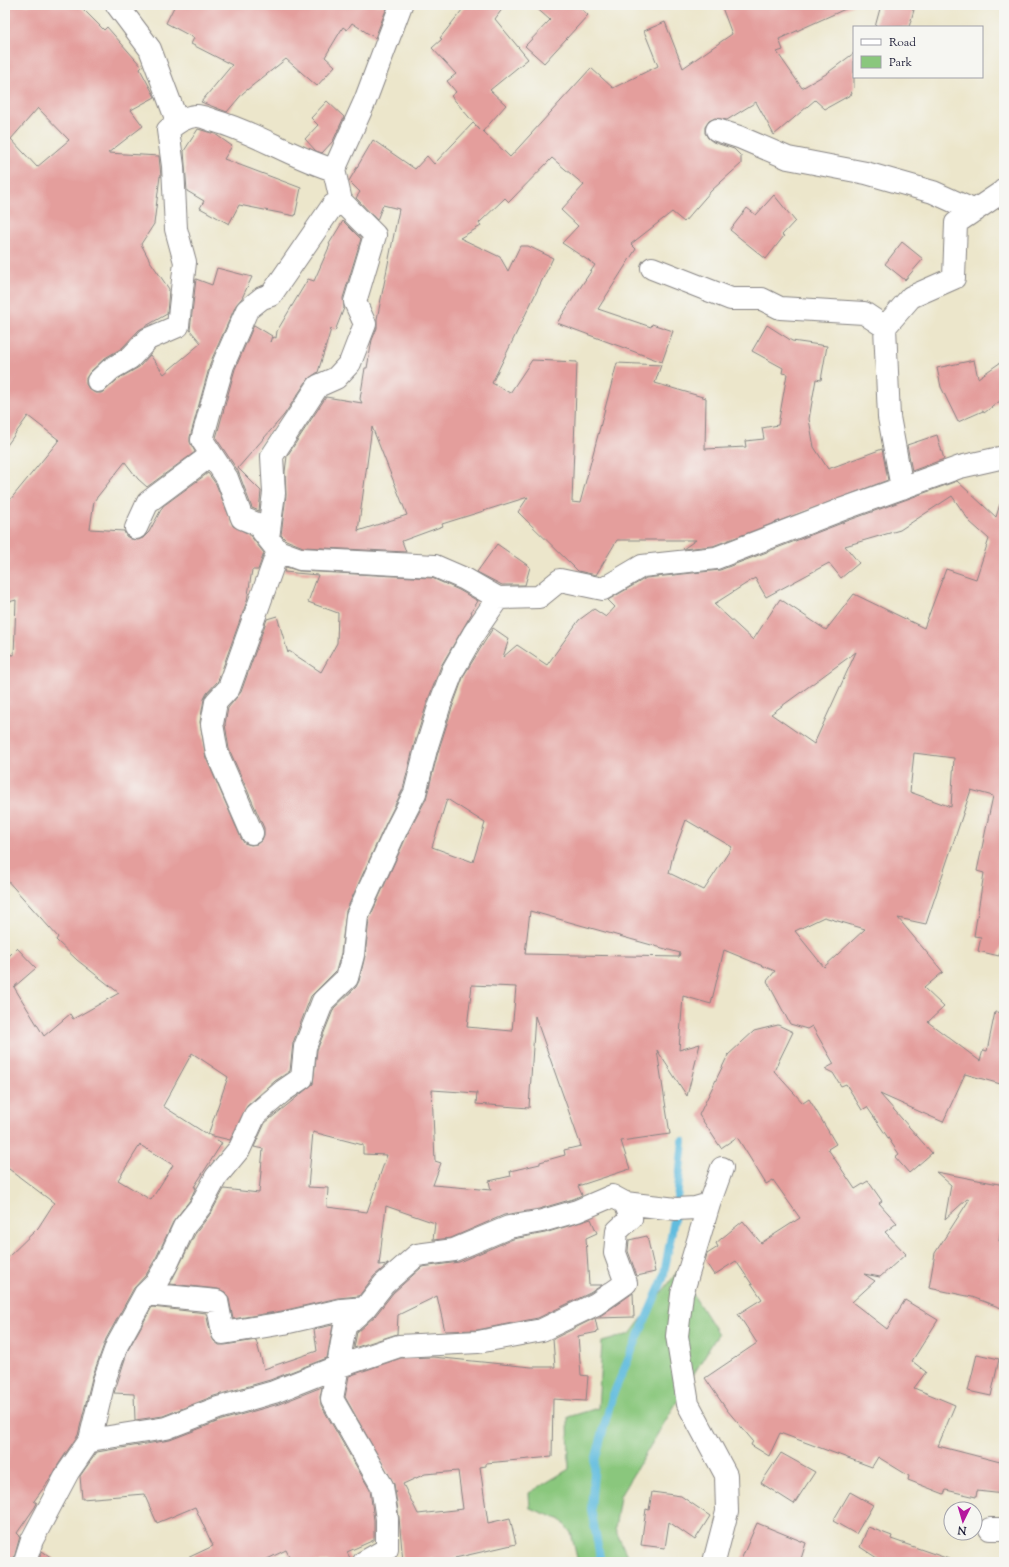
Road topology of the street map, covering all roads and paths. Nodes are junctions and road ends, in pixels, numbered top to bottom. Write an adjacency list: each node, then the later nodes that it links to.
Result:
1 (117, 5): 3 (street)
2 (401, 5): 5 (street)
3 (177, 121): 5 (street); 11 (street)
4 (717, 130): 8 (street)
5 (334, 170): 7 (street)
6 (1004, 190): 8 (street)
7 (341, 201): 12 (street); 16 (street)
8 (974, 211): 10 (street)
9 (652, 268): 10 (street)
10 (885, 326): 14 (street)
11 (98, 381)
12 (211, 455): 15 (street); 16 (street)
13 (1004, 457): 14 (street)
14 (902, 488): 17 (street)
15 (136, 528)
16 (273, 544): 17 (street); 18 (street)
17 (498, 598): 22 (street)
18 (252, 833)
19 (722, 1168): 21 (street)
20 (625, 1203): 21 (street); 23 (street); 24 (street)
21 (709, 1204): 28 (street)
22 (145, 1294): 23 (street); 25 (street)
23 (365, 1308): 24 (street)
24 (337, 1367): 25 (street); 27 (street)
25 (90, 1440): 26 (street)
26 (25, 1562)
27 (364, 1562)
28 (714, 1562)

